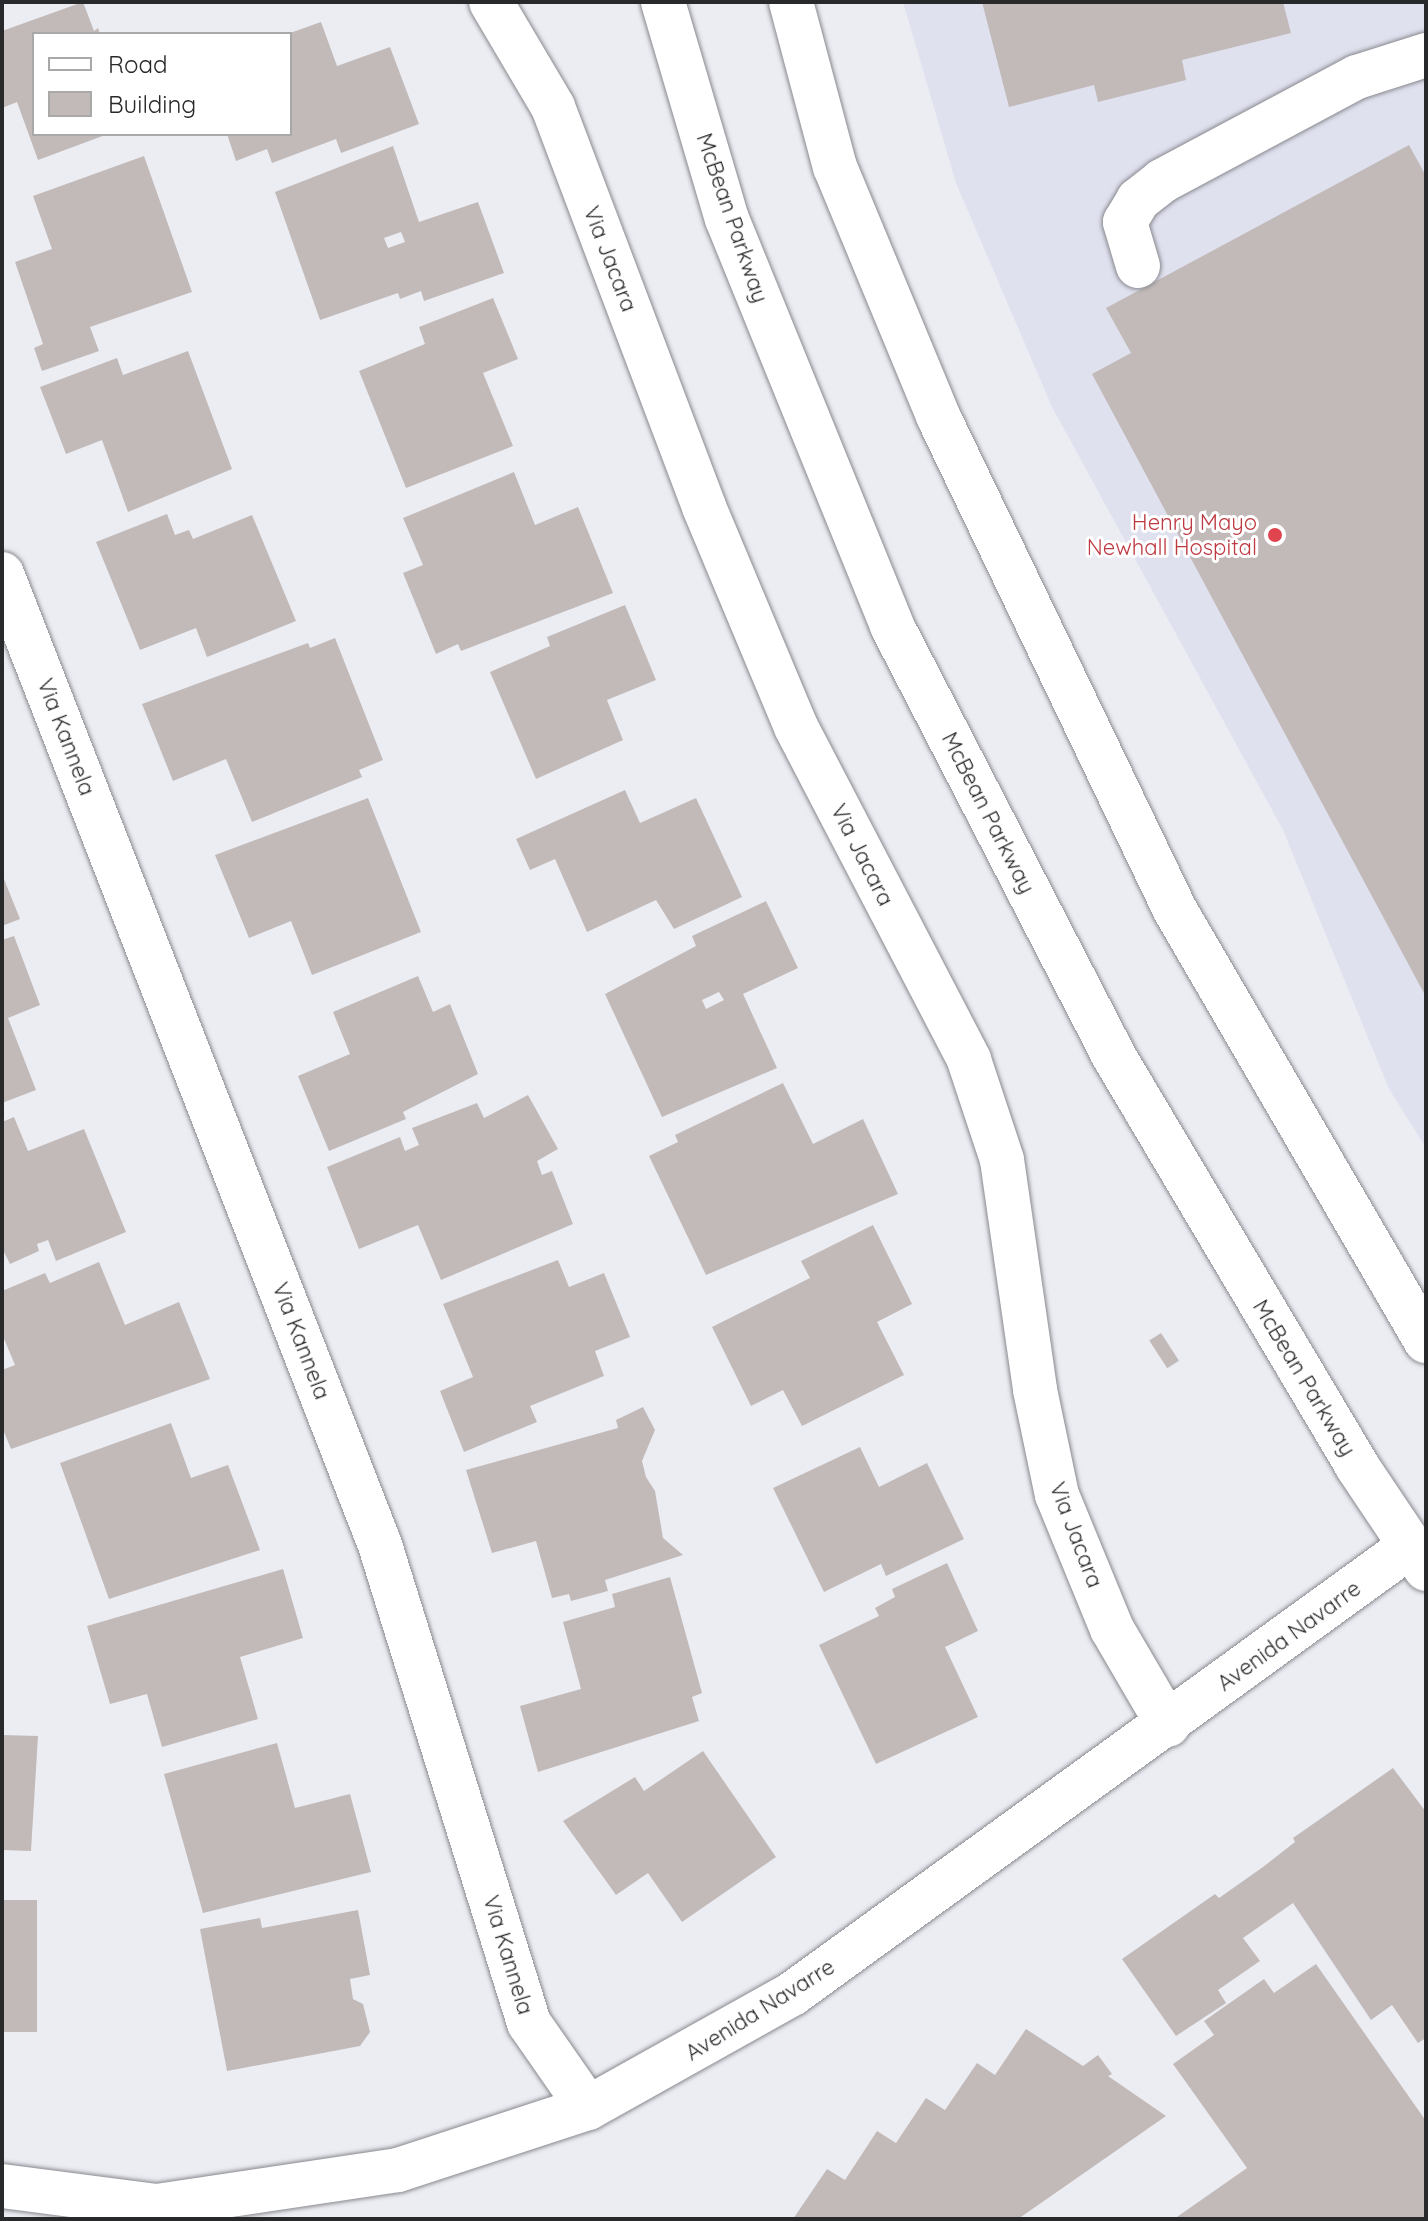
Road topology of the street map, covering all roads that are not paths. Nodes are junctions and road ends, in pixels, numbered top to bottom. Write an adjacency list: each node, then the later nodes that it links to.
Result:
1 (491, 2): 9 (street, Via Jacara)
2 (663, 2): 8 (street, McBean Parkway)
3 (791, 2): 7 (street)
4 (1426, 55): 5 (street)
5 (1138, 266)
6 (2, 574): 10 (street, Via Kannela)
7 (1426, 1341)
8 (1418, 1558): 9 (street, Avenida Navarre)
9 (1168, 1725): 10 (street, Avenida Navarre)
10 (588, 2108): 12 (street, Avenida Navarre)
11 (2, 2186): 12 (street, Avenida Navarre)
12 (158, 2212)

